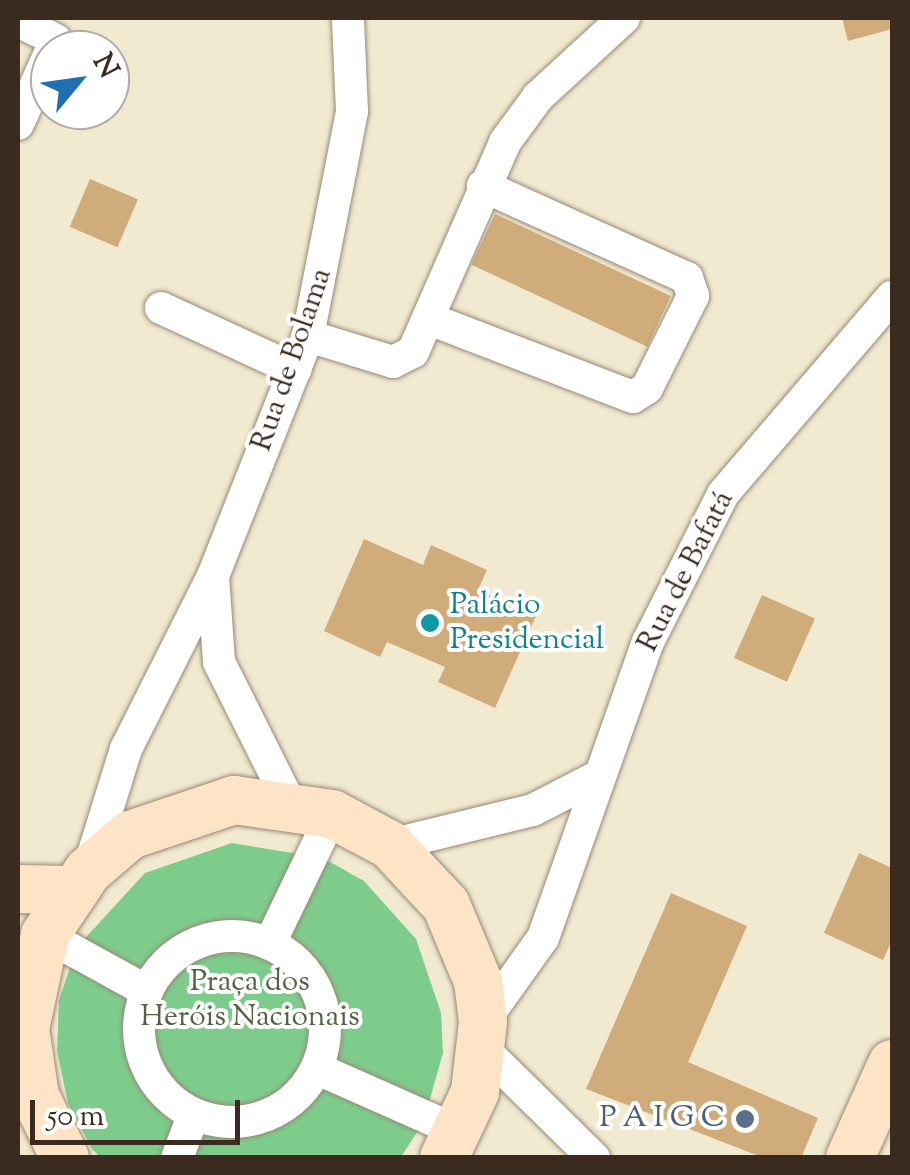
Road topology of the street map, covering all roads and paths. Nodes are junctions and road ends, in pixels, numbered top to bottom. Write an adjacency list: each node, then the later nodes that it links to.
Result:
1 (348, 18): 9 (street, Rua de Bolama)
2 (624, 18): 5 (street)
3 (30, 97): 4 (street)
4 (18, 124)
5 (483, 186): 8 (street); 8 (street)
6 (892, 297): 12 (street, Rua de Bafatá)
7 (161, 308): 10 (street)
8 (432, 320): 9 (street)
9 (308, 336): 10 (street, Rua de Bolama)
10 (295, 370): 11 (street, Rua de Bolama)
11 (213, 576): 13 (street, Rua de Bolama); 15 (street, Rua de Bolama)
12 (595, 778): 14 (street); 20 (street, Rua de Bafatá)
13 (311, 808): 14 (main road); 15 (main road); 17 (street)
14 (390, 844): 20 (main road)
15 (80, 880): 16 (main road); 18 (main road)
16 (18, 889)
17 (270, 943): 19 (street); 22 (street)
18 (33, 948): 19 (street); 25 (main road)
19 (145, 990): 23 (street)
20 (483, 1035): 24 (main road); 27 (street)
21 (892, 1064): 28 (main road)
22 (318, 1069): 23 (street); 24 (street)
23 (193, 1116): 26 (street)
24 (452, 1145)
25 (65, 1158)
26 (177, 1158)
27 (594, 1158)
28 (850, 1158)

